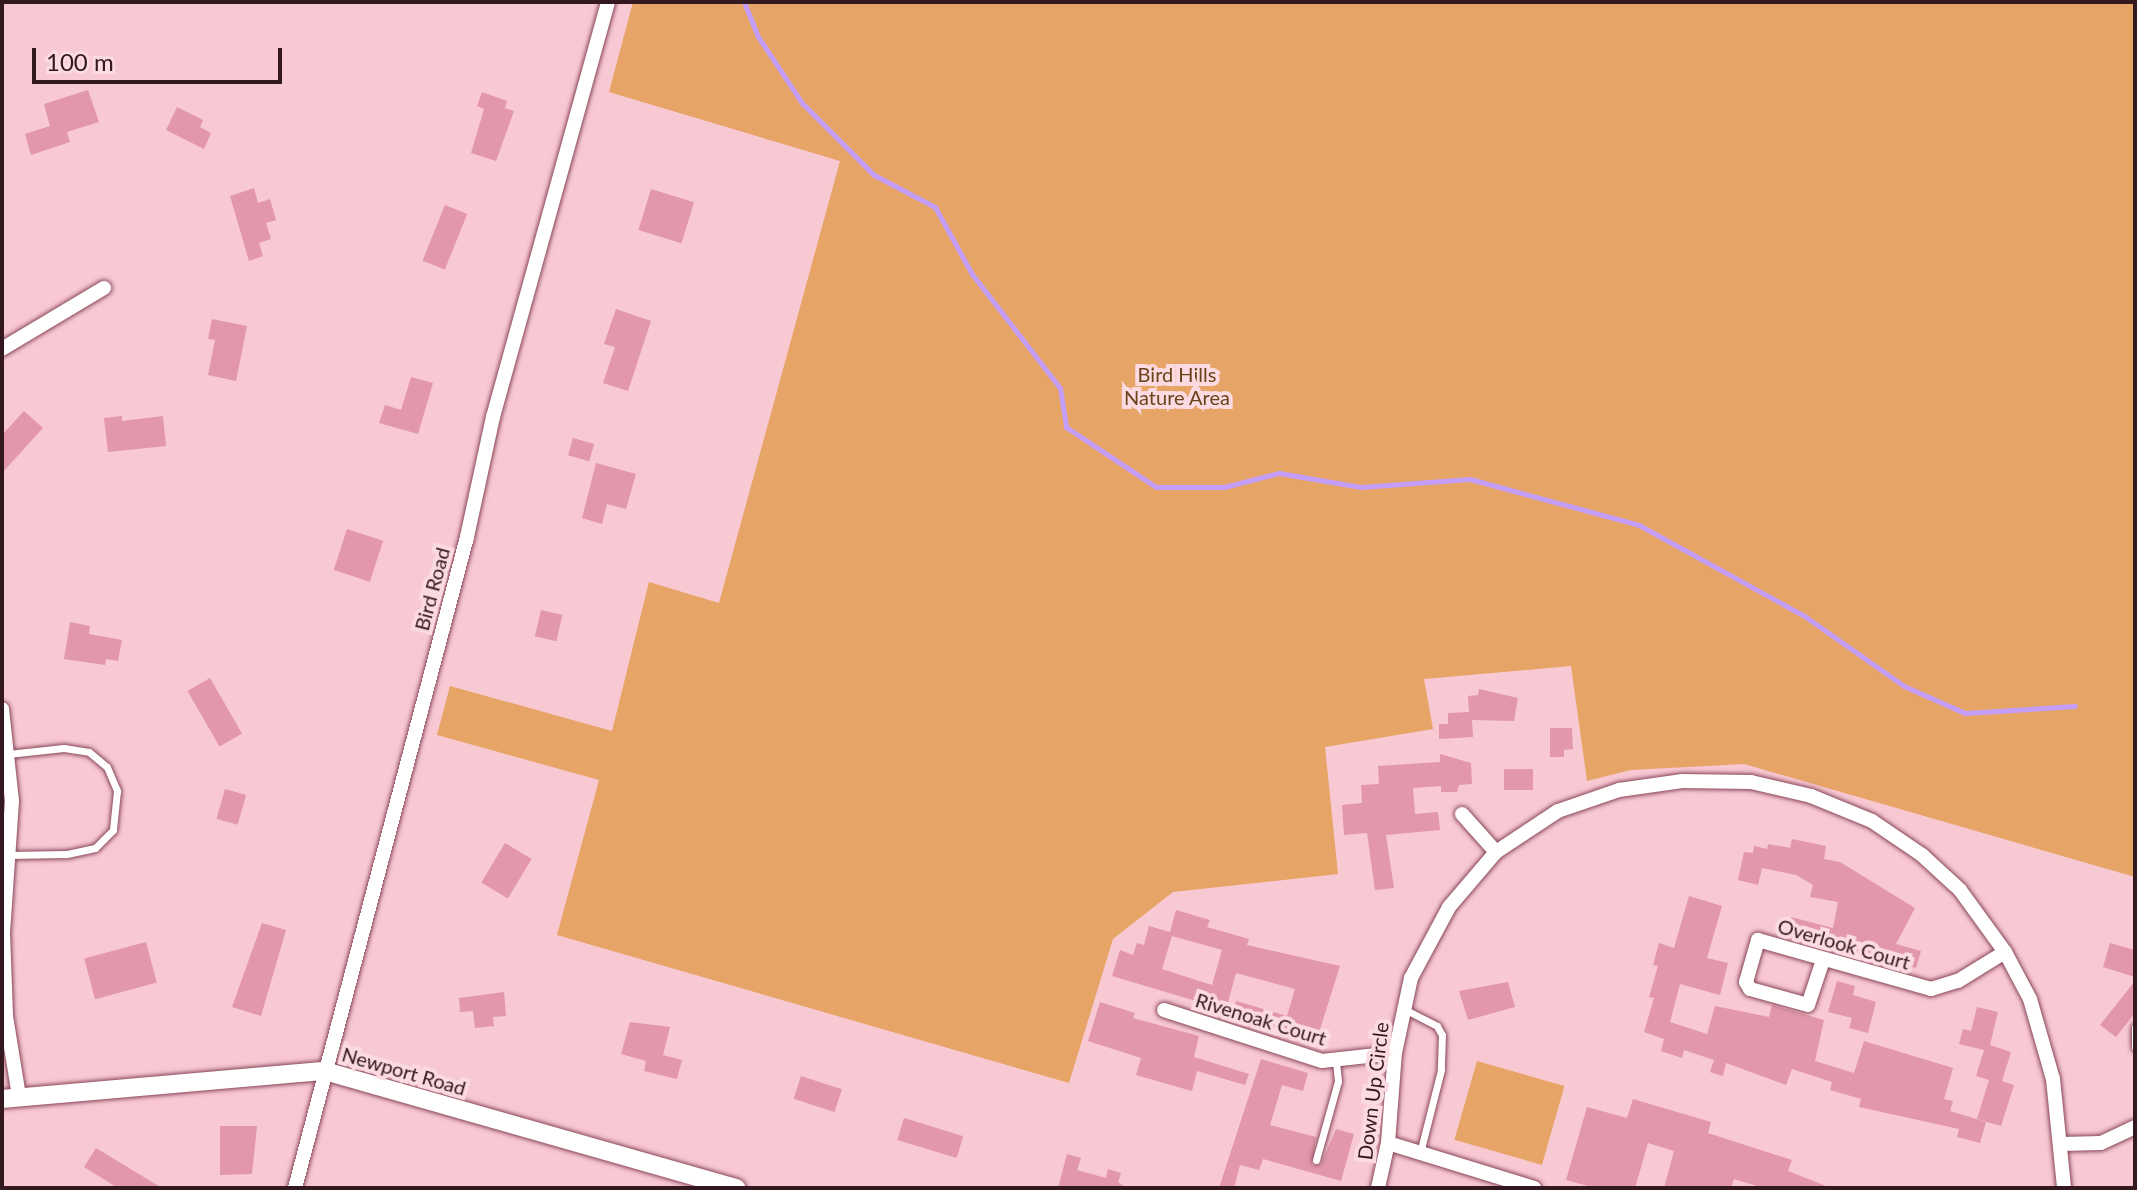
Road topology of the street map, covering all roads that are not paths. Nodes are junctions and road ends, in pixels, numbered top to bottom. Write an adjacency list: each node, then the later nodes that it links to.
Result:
1 (608, 2): 17 (street, Bird Road)
2 (104, 288): 3 (street)
3 (2, 349)
4 (2, 709): 5 (street)
5 (6, 754): 8 (street); 8 (lane)
6 (1462, 814): 7 (street)
7 (1496, 852): 9 (street, Down Up Circle); 11 (street, Down Up Circle)
8 (5, 854): 18 (street)
9 (2005, 952): 10 (street, Overlook Court); 21 (street, Down Up Circle)
10 (1823, 960): 10 (street, Overlook Court)
11 (1404, 1009): 15 (street, Down Up Circle); 22 (lane)
12 (1164, 1010): 16 (street, Rivenoak Court)
13 (2135, 1027): 14 (lane)
14 (2135, 1047)
15 (1395, 1053): 16 (street, Rivenoak Court); 20 (street, Down Up Circle)
16 (1336, 1061): 23 (lane)
17 (325, 1071): 18 (street, Newport Road); 24 (street, Bird Road); 25 (street, Newport Road)
18 (10, 1097)
19 (2135, 1127): 21 (street)
20 (1388, 1143): 22 (street); 26 (street, Down Up Circle)
21 (2061, 1144): 28 (street, Down Up Circle)
22 (1420, 1153): 27 (street)
23 (1316, 1160)
24 (295, 1188)
25 (737, 1188)
26 (1378, 1188)
27 (1534, 1188)
28 (2064, 1188)

